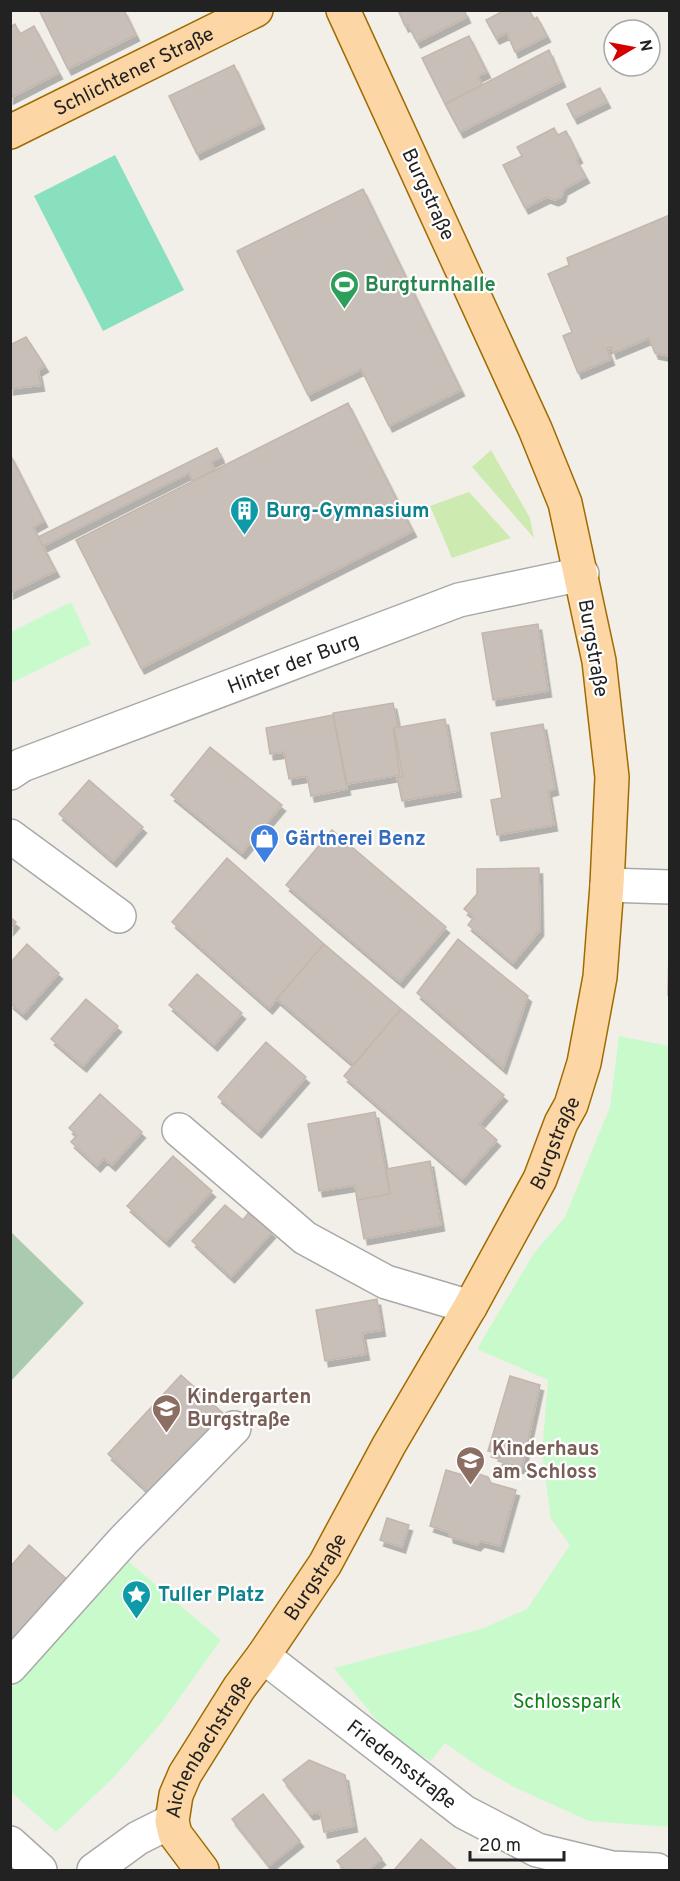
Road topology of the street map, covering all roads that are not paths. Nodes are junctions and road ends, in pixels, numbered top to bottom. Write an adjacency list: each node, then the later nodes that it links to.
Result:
1 (256, 10): 3 (main road, Schlichtener Straße)
2 (344, 10): 4 (main road, Burgstraße)
3 (10, 132)
4 (582, 574): 5 (street, Hinter der Burg); 7 (main road, Burgstraße)
5 (10, 772)
6 (10, 836): 9 (street)
7 (607, 885): 8 (street); 11 (main road, Burgstraße)
8 (669, 887)
9 (119, 916)
10 (179, 1130): 11 (street)
11 (470, 1307): 13 (main road, Burgstraße)
12 (234, 1428): 14 (street)
13 (263, 1656): 15 (main road, Aichenbachstraße); 20 (street, Friedensstraße)
14 (10, 1667)
15 (172, 1821): 18 (street, Aichenbachstraße); 19 (main road)
16 (10, 1843): 17 (street)
17 (40, 1870)
18 (94, 1870)
19 (202, 1870)
20 (657, 1870)

